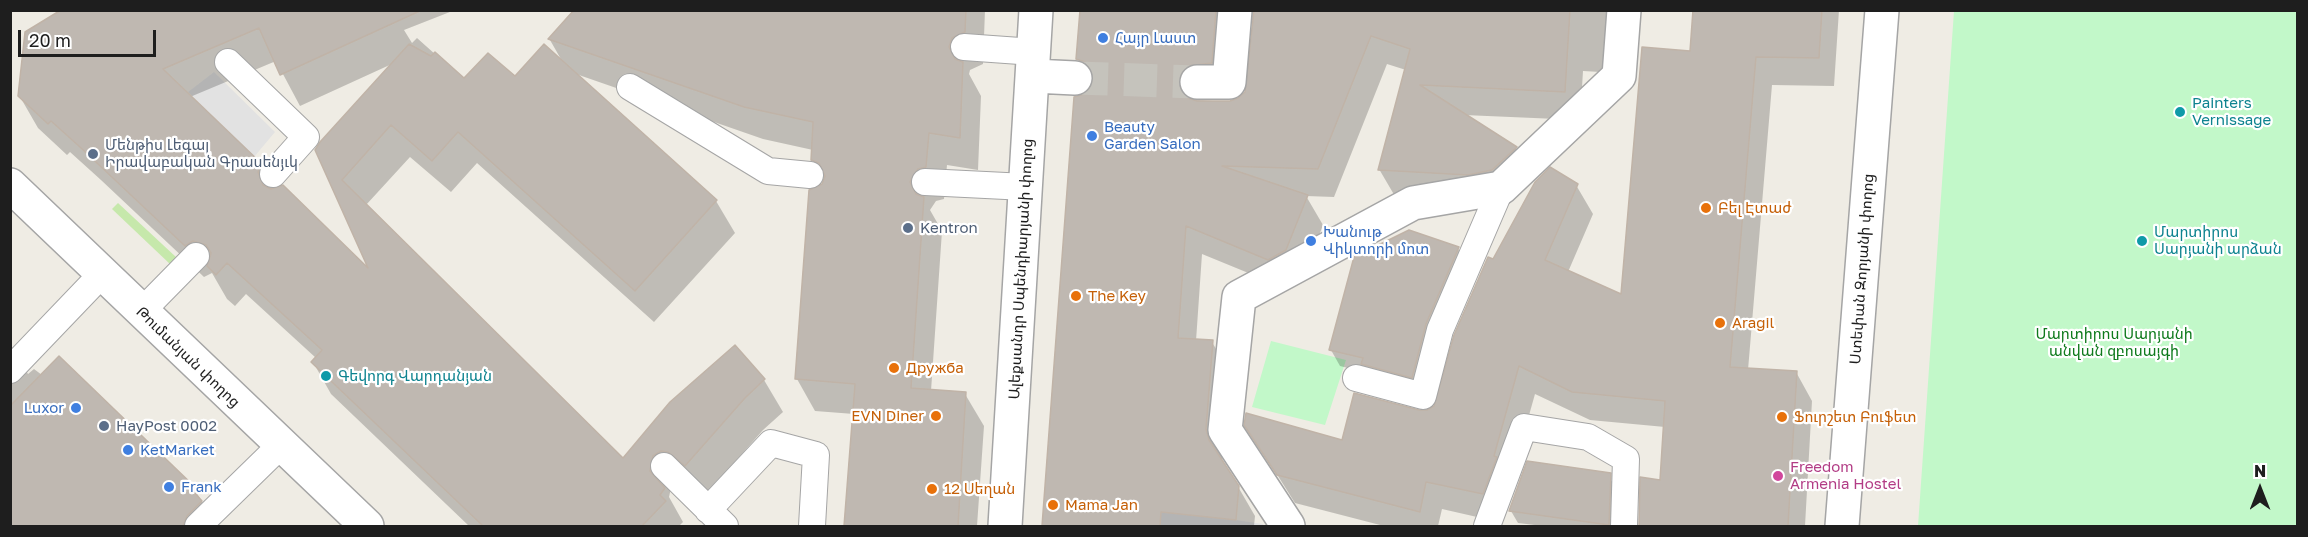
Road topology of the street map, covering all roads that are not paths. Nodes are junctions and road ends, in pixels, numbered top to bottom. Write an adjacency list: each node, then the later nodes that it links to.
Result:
1 (1036, 10): 7 (street, Ալեքսանդր Սպենդիարյանի փողոց)
2 (1235, 10): 9 (street)
3 (1624, 10): 16 (street)
4 (1882, 10): 32 (street, Ստեփան Զորյանի փողոց)
5 (964, 47): 7 (lane)
6 (228, 62): 11 (lane)
7 (1033, 64): 8 (street); 15 (street, Ալեքսանդր Սպենդիարյանի փողոց)
8 (1075, 78)
9 (1197, 82)
10 (630, 87): 12 (lane)
11 (273, 174)
12 (810, 175)
13 (925, 182): 15 (lane)
14 (10, 185): 18 (street, Թումանյան փողոց)
15 (1026, 187): 28 (street, Ալեքսանդր Սպենդիարյանի փողոց)
16 (1501, 188): 21 (lane); 29 (street)
17 (196, 256): 19 (lane)
18 (102, 274): 19 (street, Թումանյան փողոց); 20 (lane)
19 (141, 312): 22 (street, Թումանյան փողոց)
20 (10, 370)
21 (1356, 378)
22 (280, 446): 25 (lane); 26 (street, Թումանյան փողոց)
23 (664, 466): 24 (lane)
24 (717, 518): 27 (lane)
25 (198, 526)
26 (367, 526)
27 (812, 526)
28 (1005, 526)
29 (1288, 526)
30 (1487, 526): 31 (lane)
31 (1624, 526)
32 (1842, 526)

